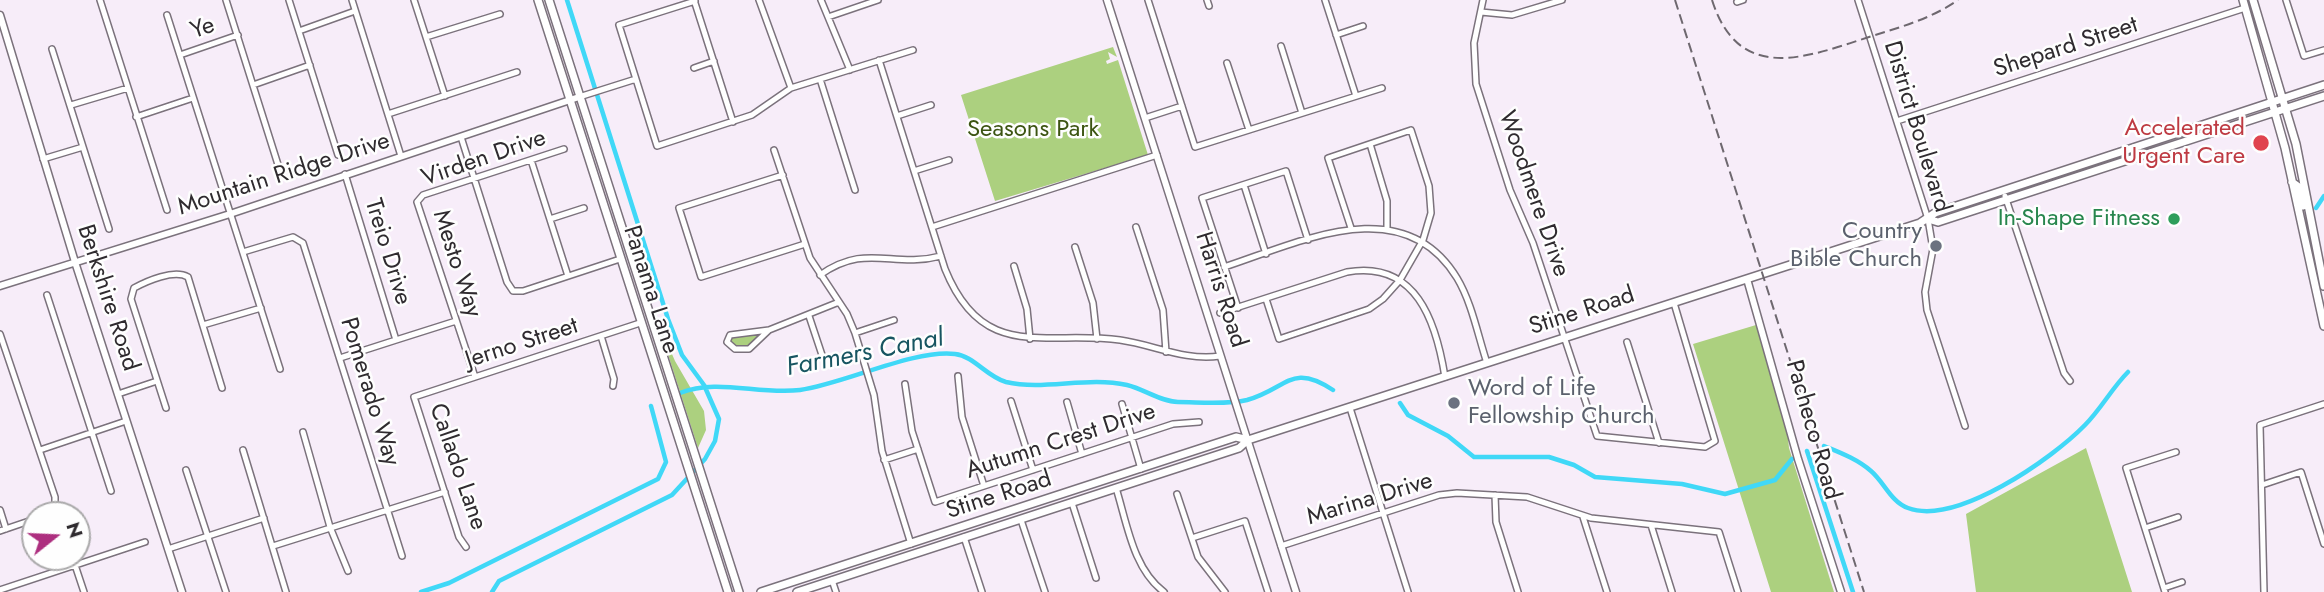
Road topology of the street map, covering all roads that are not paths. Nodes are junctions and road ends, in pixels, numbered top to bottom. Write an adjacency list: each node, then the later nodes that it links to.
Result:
1 (100, 0): 50 (street)
2 (226, 0): 30 (street)
3 (289, 0): 29 (street)
4 (352, 0): 21 (street)
5 (414, 0): 32 (street)
6 (538, 0): 59 (main road, Panama Lane)
7 (549, 0): 56 (main road, Panama Lane)
8 (759, 0): 52 (street)
9 (821, 0): 26 (street)
10 (878, 0): 26 (street)
11 (1107, 0): 70 (street, Harris Road)
12 (1148, 0): 63 (street)
13 (1325, 0): 31 (street)
14 (1483, 0): 22 (street, Woodmere Drive)
15 (1562, 0): 22 (street)
16 (1858, 0): 71 (street, District Boulevard)
17 (2253, 0): 33 (main road)
18 (2286, 0): 37 (street)
19 (694, 1): 40 (street); 46 (street)
20 (2244, 4): 33 (main road); 60 (main road); 71 (street, Shepard Street)
21 (355, 11): 29 (street); 67 (street)
22 (1481, 12): 150 (street, Woodmere Drive)
23 (500, 14): 32 (street)
24 (0, 15): 28 (street, Berkshire Road)
25 (167, 15): 38 (street)
26 (828, 17): 44 (street)
27 (1363, 26): 31 (street)
28 (2, 28): 85 (street, Berkshire Road)
29 (299, 31): 42 (street)
30 (238, 35): 38 (street, Ye); 48 (street)
31 (1336, 35): 54 (street)
32 (426, 37): 53 (street)
33 (2265, 37): 58 (main road)
34 (1281, 46): 66 (street)
35 (52, 49): 61 (street)
36 (913, 50): 39 (street)
37 (2324, 50)
38 (180, 55): 57 (street)
39 (879, 60): 44 (street); 68 (street)
40 (714, 61): 43 (street); 72 (street)
41 (1227, 63): 74 (street)
42 (310, 65): 48 (street); 82 (street)
43 (694, 68)
44 (850, 70): 47 (street)
45 (517, 72): 53 (street)
46 (636, 79): 56 (street); 72 (street)
47 (820, 79): 52 (street); 98 (street)
48 (253, 85): 90 (street)
49 (2324, 85): 58 (main road, Stine Road)
50 (128, 88): 61 (street); 69 (street)
51 (1382, 88): 54 (street)
52 (791, 89): 72 (street)
53 (445, 96): 67 (street)
54 (1356, 96): 66 (street)
55 (2324, 96): 64 (main road, Stine Road)
56 (579, 97): 59 (street, Mountain Ridge Drive); 131 (main road, Panama Lane)
57 (193, 98): 69 (street); 104 (street)
58 (2283, 98): 60 (main road, Stine Road); 64 (main road)
59 (569, 100): 75 (street, Mountain Ridge Drive); 120 (main road, Panama Lane)
60 (2273, 102): 65 (main road); 73 (main road, Stine Road)
61 (72, 105): 78 (street)
62 (931, 105): 68 (street)
63 (1182, 106): 70 (street); 74 (street)
64 (2286, 108): 65 (main road, Stine Road); 107 (main road)
65 (2276, 112): 77 (main road, Stine Road); 96 (main road)
66 (1302, 113): 74 (street)
67 (388, 114): 84 (street)
68 (897, 116): 91 (street)
69 (136, 117): 103 (street)
70 (1144, 118): 83 (street, Harris Road)
71 (1897, 121): 106 (street, District Boulevard)
72 (733, 122)
73 (2213, 122): 77 (main road); 79 (main road, Stine Road)
74 (1249, 130)
75 (461, 137): 84 (street, Mountain Ridge Drive); 94 (street)
76 (1370, 144): 110 (street); 112 (street); 114 (street)
77 (2175, 144): 89 (main road, Stine Road)
78 (83, 147): 85 (street); 111 (street)
79 (2136, 147): 88 (main road, Stine Road); 89 (main road)
80 (564, 149): 86 (street, Virden Drive)
81 (774, 150): 93 (street)
82 (338, 155)
83 (1157, 155): 108 (street); 157 (street, Harris Road)
84 (401, 156): 92 (street, Mountain Ridge Drive)
85 (43, 159): 121 (street, Berkshire Road)
86 (531, 160): 94 (street, Virden Drive); 105 (street)
87 (949, 160): 91 (street)
88 (2097, 160): 95 (main road); 99 (main road, Stine Road)
89 (2101, 168): 95 (main road, Stine Road)
90 (280, 171)
91 (914, 171): 108 (street)
92 (345, 174): 104 (street, Mountain Ridge Drive); 154 (street, Treio Drive)
93 (783, 175): 115 (street); 115 (street)
94 (475, 179): 101 (street, Virden Drive); 125 (street)
95 (2067, 179): 100 (main road, Stine Road)
96 (2292, 182): 107 (main road); 130 (main road)
97 (1244, 185): 113 (street); 118 (street); 123 (street)
98 (855, 190)
99 (2003, 190): 100 (street); 106 (main road, Stine Road)
100 (2006, 199): 106 (main road, Stine Road); 166 (street)
101 (417, 202): 142 (street, Mesto Way)
102 (584, 208): 105 (street)
103 (167, 211)
104 (230, 215): 117 (street); 121 (street, Mountain Ridge Drive)
105 (550, 219): 125 (street)
106 (1928, 219): 126 (main road, Stine Road); 180 (street, District Boulevard)
107 (2311, 222): 129 (main road)
108 (932, 227): 119 (street)
109 (1136, 227): 156 (street)
110 (1351, 228): 112 (street); 113 (street)
111 (109, 229)
112 (1387, 230): 114 (street)
113 (1308, 240): 118 (street)
114 (1422, 243): 127 (street); 160 (street)
115 (805, 244): 124 (street)
116 (1075, 247): 153 (street)
117 (243, 252): 137 (street); 158 (street, Pomerado Way)
118 (1266, 254): 123 (street)
119 (941, 256): 124 (street); 152 (street)
120 (620, 259): 125 (street); 131 (main road); 143 (main road, Panama Lane)
121 (75, 262): 128 (street, Mountain Ridge Drive); 170 (street, Berkshire Road)
122 (1014, 266): 152 (street)
123 (1224, 267): 138 (street)
124 (820, 275): 134 (street)
125 (568, 276)
126 (1747, 279): 135 (main road, Stine Road); 261 (street, Pacheco Road)
127 (1400, 280): 133 (street); 133 (street); 164 (street)
128 (0, 286)
129 (2324, 286)
130 (2315, 290): 136 (main road); 145 (main road)
131 (642, 291): 151 (main road, Panama Lane)
132 (47, 295): 181 (street)
133 (1266, 299): 138 (street)
134 (839, 302): 140 (street); 147 (street)
135 (1674, 303): 150 (main road, Stine Road); 185 (street)
136 (2324, 306)
137 (261, 308): 144 (street); 161 (street)
138 (1238, 308): 139 (street)
139 (1220, 313)
140 (809, 316): 146 (street); 159 (street)
141 (894, 320): 147 (street)
142 (456, 321): 154 (street, Treio Drive); 163 (street, Mesto Way)
143 (640, 323): 149 (street, Jerno Street); 151 (main road); 245 (main road, Panama Lane)
144 (204, 325): 165 (street); 169 (street)
145 (2324, 326)
146 (769, 330): 146 (street)
147 (855, 333): 191 (street)
148 (0, 334): 187 (street)
149 (601, 336): 163 (street, Jerno Street); 168 (street)
150 (1566, 338): 160 (main road, Stine Road); 185 (street, Woodmere Drive)
151 (657, 339): 246 (main road, Panama Lane)
152 (1030, 339): 153 (street)
153 (1097, 339): 156 (street)
154 (396, 340): 158 (street, Treio Drive)
155 (1627, 342): 185 (street)
156 (1166, 352): 157 (street)
157 (1220, 356): 184 (street, Harris Road)
158 (340, 358): 206 (street, Pomerado Way)
159 (823, 358)
160 (1487, 363): 164 (main road, Stine Road)
161 (280, 369)
162 (958, 376): 196 (street)
163 (475, 377): 171 (street, Jerno Street)
164 (1445, 377): 177 (main road, Stine Road)
165 (157, 381): 170 (street); 176 (street)
166 (2070, 382)
167 (905, 384): 186 (street)
168 (613, 386)
169 (222, 388)
170 (118, 394): 178 (street, Berkshire Road)
171 (414, 397): 200 (street, Callado Lane)
172 (1011, 401): 195 (street)
173 (1067, 402): 190 (street)
174 (1122, 404): 183 (street)
175 (2324, 404): 197 (street)
176 (166, 408)
177 (1350, 408): 184 (main road, Stine Road); 207 (street)
178 (127, 421): 181 (street); 227 (street, Berkshire Road)
179 (1199, 422): 183 (street, Autumn Crest Drive)
180 (1965, 426)
181 (92, 432): 187 (street); 199 (street)
182 (303, 432): 215 (street)
183 (1131, 438): 190 (street, Autumn Crest Drive); 193 (street)
184 (1248, 440): 192 (main road, Stine Road); 198 (main road, Stine Road); 225 (street, Harris Road)
185 (1659, 443)
186 (918, 449): 191 (street); 196 (street, Autumn Crest Drive)
187 (40, 450): 203 (street)
188 (243, 450): 208 (street)
189 (2176, 452): 216 (street)
190 (1082, 454): 195 (street, Autumn Crest Drive)
191 (884, 460): 222 (street)
192 (1161, 463): 193 (main road, Stine Road); 198 (main road)
193 (1141, 469): 209 (main road, Stine Road)
194 (186, 470): 218 (street)
195 (1033, 470): 196 (street, Autumn Crest Drive)
196 (984, 485)
197 (2262, 485): 223 (street); 262 (street)
198 (1116, 488): 204 (main road, Stine Road); 252 (street)
199 (111, 491)
200 (444, 492): 206 (street); 226 (street, Callado Lane)
201 (1177, 494): 220 (street)
202 (1495, 495): 207 (street, Marina Drive); 210 (street, Marina Drive); 257 (street)
203 (55, 501)
204 (1072, 503): 212 (main road, Stine Road); 234 (street)
205 (0, 510): 217 (street)
206 (388, 511): 215 (street); 228 (street, Pomerado Way)
207 (1383, 513): 225 (street, Marina Drive); 256 (street)
208 (264, 517): 218 (street); 224 (street)
209 (993, 517): 219 (main road); 222 (main road, Stine Road)
210 (1583, 517): 214 (street, Marina Drive); 258 (street)
211 (2178, 517): 216 (street)
212 (1021, 520): 219 (main road, Stine Road); 251 (street)
213 (21, 524): 217 (street)
214 (1651, 525): 259 (street); 260 (street, Marina Drive)
215 (330, 527): 224 (street); 233 (street)
216 (2145, 528): 239 (street)
217 (3, 530)
218 (208, 536): 227 (street); 243 (street)
219 (964, 537): 230 (main road, Stine Road); 250 (street)
220 (1192, 538): 253 (street); 254 (street)
221 (145, 542): 229 (street)
222 (911, 544): 230 (main road); 247 (main road, Stine Road)
223 (2324, 544)
224 (273, 546): 244 (street)
225 (1281, 546): 255 (street, Harris Road)
226 (466, 547)
227 (168, 549): 242 (street, Berkshire Road)
228 (402, 556)
229 (91, 560)
230 (877, 565): 235 (main road, Stine Road)
231 (56, 571): 236 (street)
232 (77, 571): 241 (street)
233 (348, 571)
234 (1096, 578)
235 (832, 580): 248 (main road, Stine Road); 249 (street)
236 (22, 582): 238 (street); 240 (street)
237 (2182, 582): 239 (street)
238 (0, 590)
239 (2164, 590)
240 (26, 592)
241 (84, 592)
242 (182, 592)
243 (226, 592)
244 (286, 592)
245 (728, 592)
246 (740, 592)
247 (761, 592)
248 (797, 592)
249 (836, 592)
250 (982, 592)
251 (1045, 592)
252 (1164, 592)
253 (1226, 592)
254 (1268, 592)
255 (1296, 592)
256 (1408, 592)
257 (1518, 592)
258 (1607, 592)
259 (1672, 592)
260 (1738, 592)
261 (1841, 592)
262 (2264, 592)

